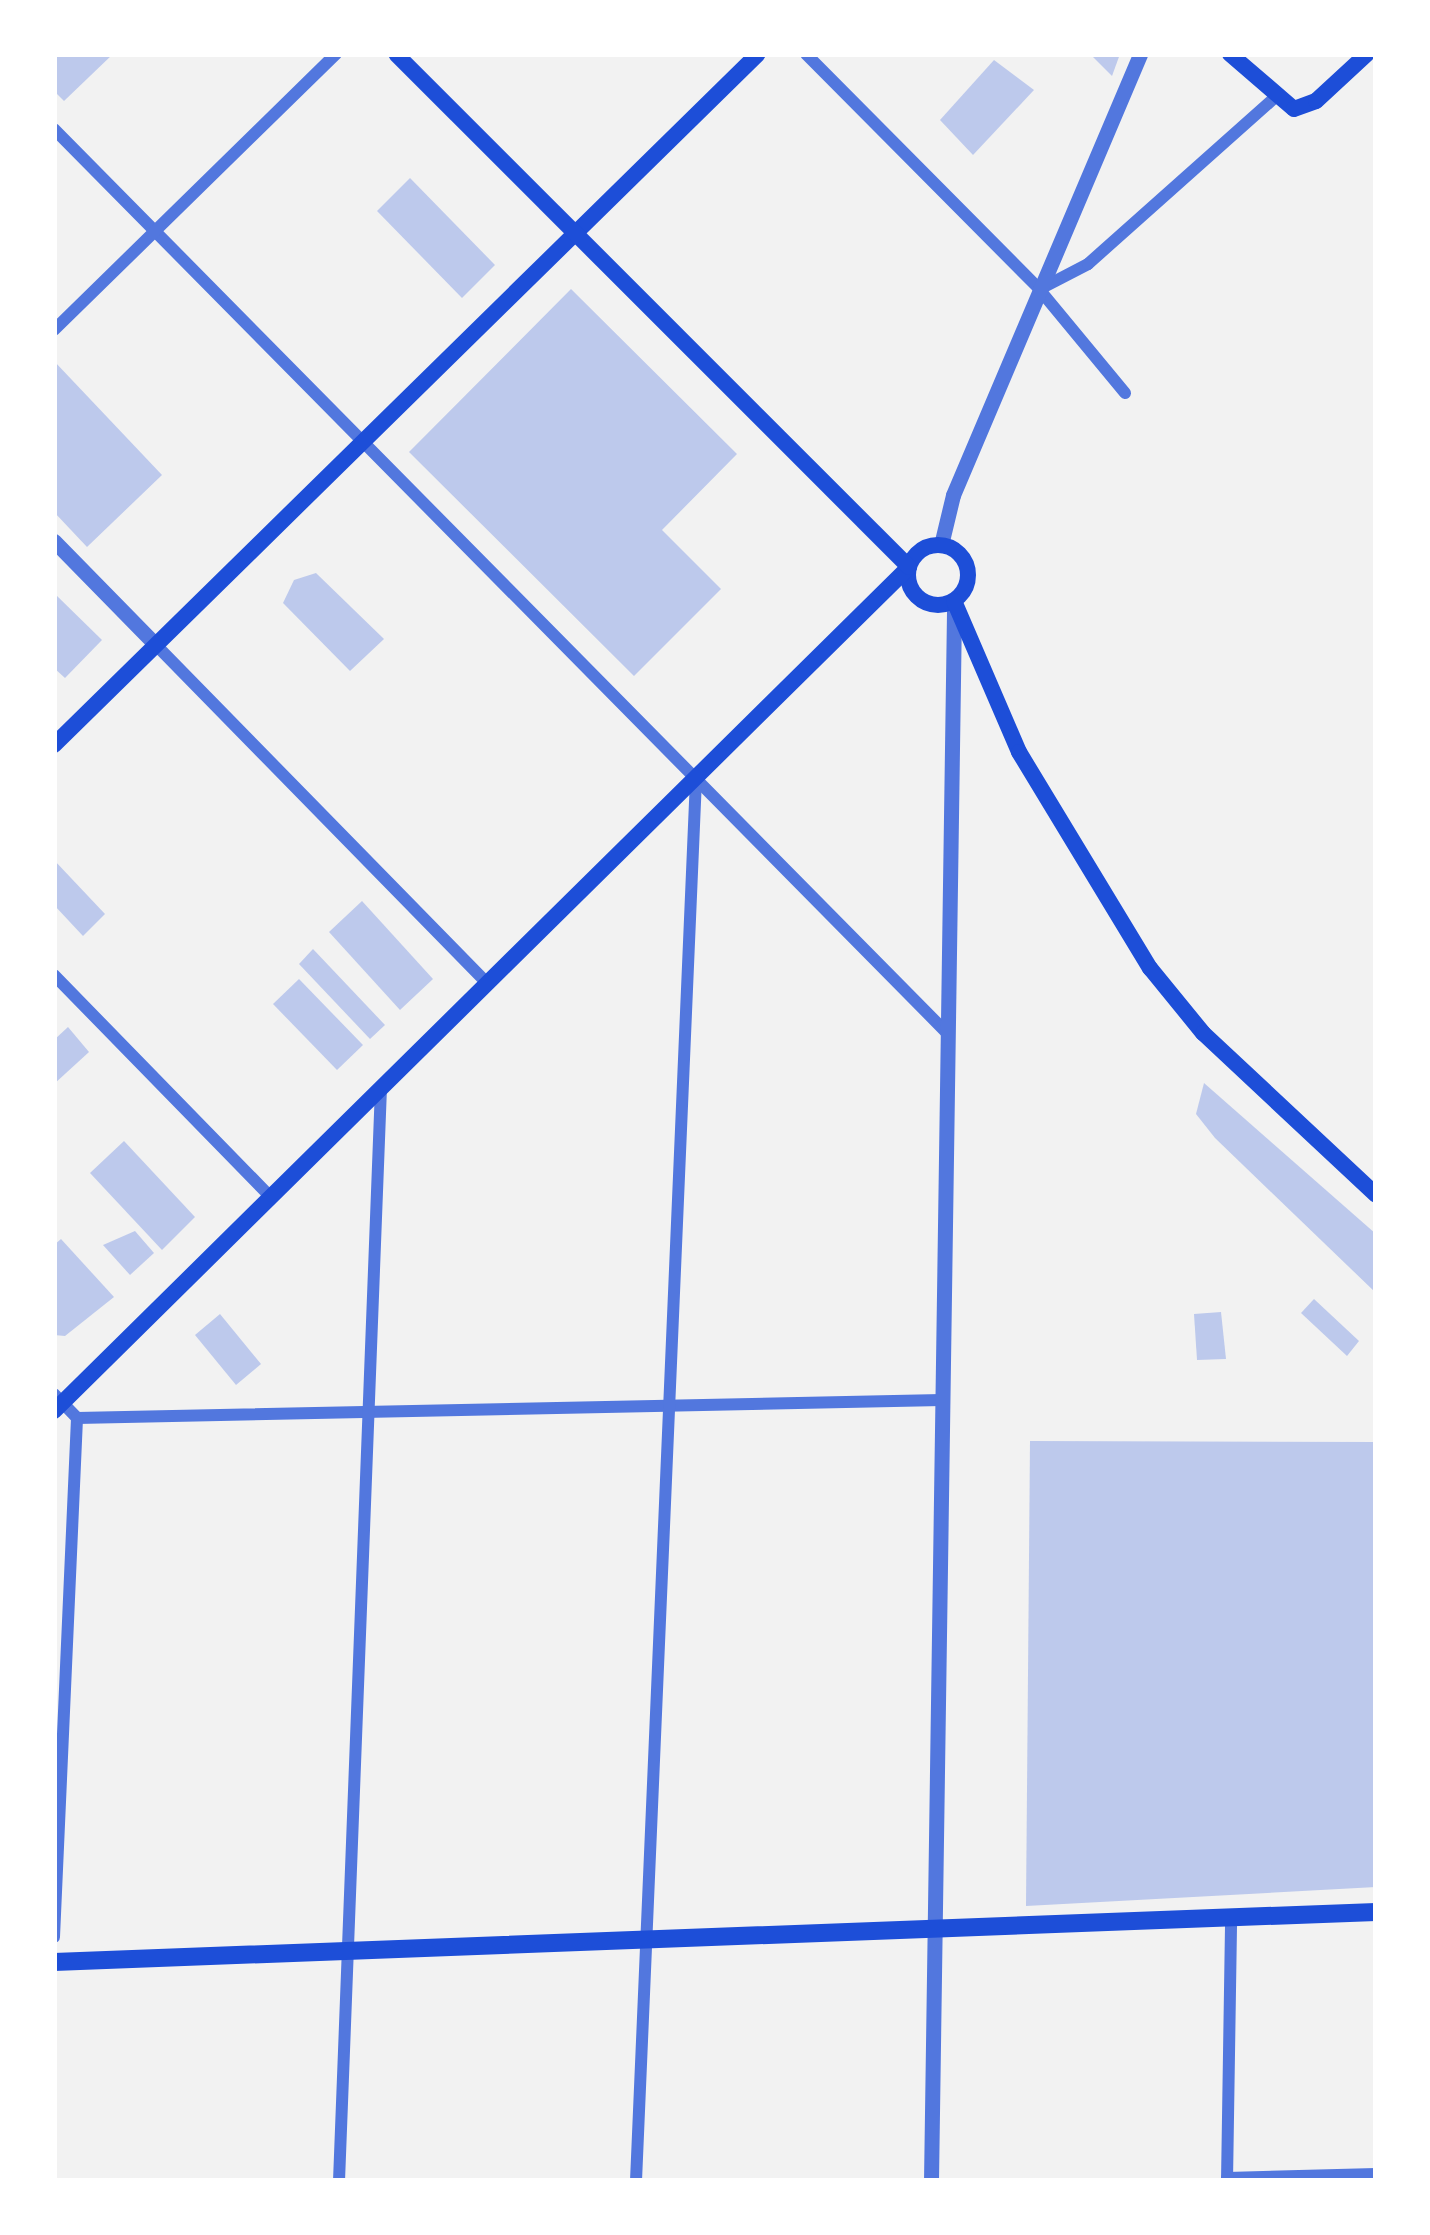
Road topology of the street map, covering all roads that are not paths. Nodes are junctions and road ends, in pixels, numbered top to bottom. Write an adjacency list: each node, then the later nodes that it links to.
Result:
1 (335, 54): 10 (street)
2 (396, 54): 11 (main road)
3 (758, 54): 11 (main road)
4 (806, 54): 12 (street)
5 (1140, 54): 12 (street)
6 (1230, 54): 8 (main road)
7 (1367, 54): 8 (main road)
8 (1274, 98): 12 (street)
9 (54, 130): 10 (street)
10 (155, 231): 13 (street); 15 (street)
11 (575, 233): 15 (main road); 18 (main road)
12 (1039, 289): 14 (street); 17 (street)
13 (54, 331)
14 (1125, 393)
15 (363, 442): 20 (main road); 22 (street)
16 (54, 542): 20 (street)
17 (941, 545): 18 (main road); 19 (main road)
18 (909, 567): 19 (main road); 22 (main road)
19 (954, 601): 25 (street); 27 (main road)
20 (156, 645): 21 (main road); 24 (street)
21 (54, 745)
22 (696, 778): 24 (main road); 25 (street); 31 (street)
23 (54, 975): 28 (street)
24 (488, 983): 26 (main road)
25 (948, 1034): 29 (street)
26 (381, 1088): 28 (main road); 32 (street)
27 (1376, 1195)
28 (271, 1197): 30 (main road)
29 (942, 1400): 31 (street); 37 (street)
30 (57, 1403): 33 (street)
31 (669, 1406): 32 (street); 39 (street)
32 (369, 1412): 33 (street); 40 (street)
33 (77, 1418): 34 (street)
34 (57, 1816): 38 (street)
35 (1376, 1912): 36 (main road)
36 (1232, 1918): 37 (main road); 43 (street)
37 (934, 1929): 39 (main road); 46 (street)
38 (54, 1937)
39 (646, 1940): 40 (main road); 45 (street)
40 (348, 1951): 41 (main road); 44 (street)
41 (54, 1962)
42 (1376, 2174): 43 (street)
43 (1227, 2180)
44 (339, 2181)
45 (636, 2181)
46 (931, 2181)

